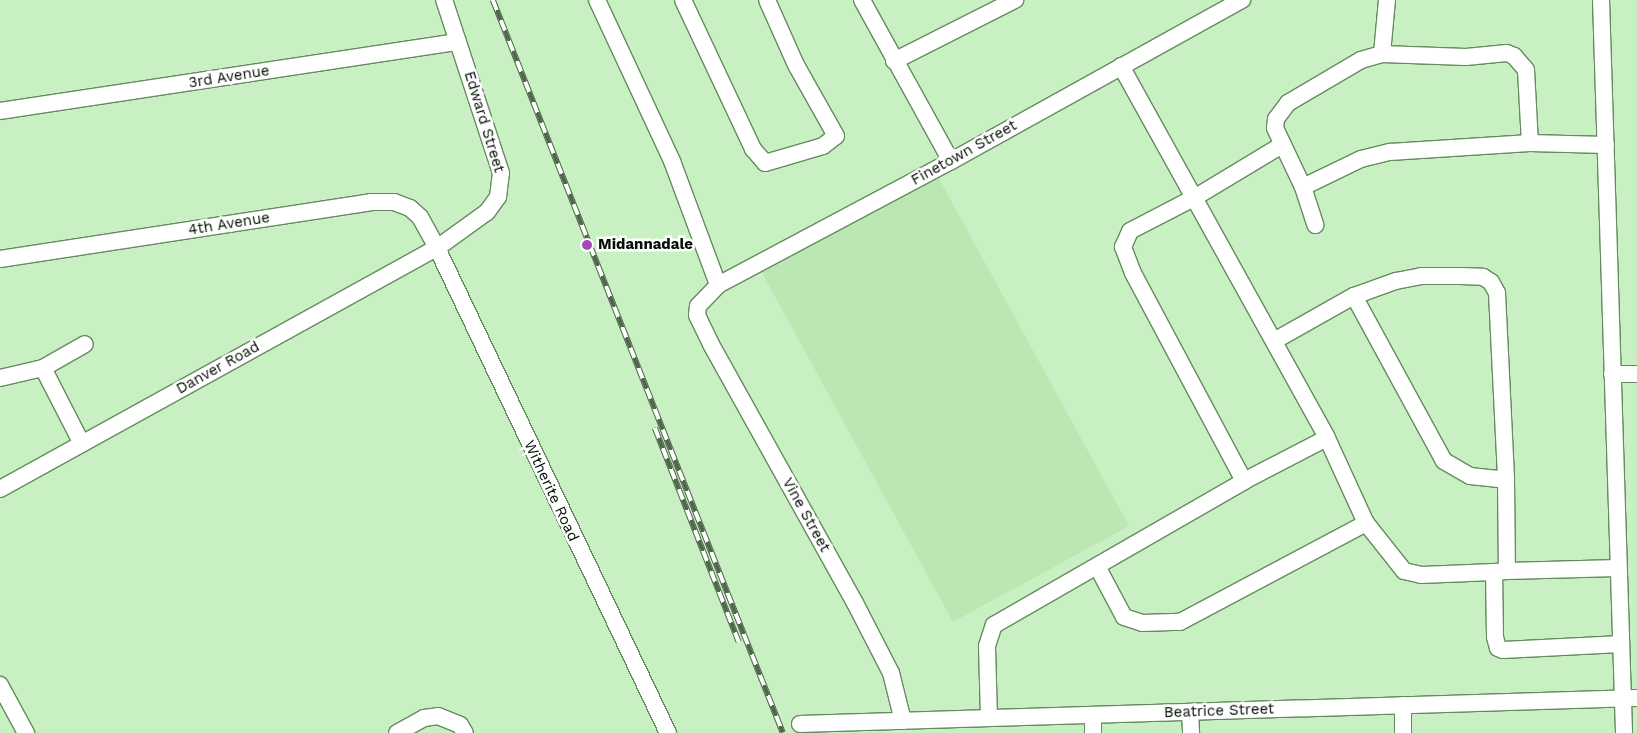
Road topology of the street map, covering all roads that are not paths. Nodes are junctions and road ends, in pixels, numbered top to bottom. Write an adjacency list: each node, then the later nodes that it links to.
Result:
1 (444, 0): 10 (street, Edward Street)
2 (683, 0): 3 (street)
3 (768, 0)
4 (862, 0): 12 (street)
5 (1015, 0): 12 (street)
6 (1242, 0): 13 (street, Finetown Street)
7 (1387, 0): 11 (street)
8 (1601, 0): 17 (street)
9 (600, 1): 24 (street)
10 (458, 42): 14 (street, 3rd Avenue); 22 (street, Edward Street)
11 (1382, 54): 15 (street); 16 (street)
12 (894, 62): 18 (street)
13 (1121, 66): 18 (street, Finetown Street); 20 (street)
14 (0, 111)
15 (1530, 142): 17 (street); 19 (street)
16 (1282, 145): 19 (street); 20 (street)
17 (1606, 145): 30 (street)
18 (951, 161): 24 (street, Finetown Street)
19 (1303, 187): 21 (street)
20 (1194, 198): 27 (street); 36 (street)
21 (1315, 225)
22 (437, 248): 23 (street, 4th Avenue); 34 (street, Danver Road); 54 (street, Witherite Road)
23 (0, 258)
24 (718, 285): 26 (street, Finetown Street)
25 (1354, 296): 27 (street); 35 (street); 35 (street)
26 (697, 315): 49 (street, Vine Street)
27 (1274, 341): 33 (street)
28 (85, 344): 29 (street)
29 (43, 368): 32 (street); 34 (street)
30 (1612, 374): 31 (street); 40 (street)
31 (1637, 374)
32 (0, 378)
33 (1327, 438): 36 (street); 38 (street)
34 (82, 444): 37 (street, Danver Road)
35 (1506, 480): 41 (street)
36 (1244, 481): 39 (street)
37 (0, 489)
38 (1366, 523): 39 (street); 41 (street)
39 (1098, 568): 48 (street)
40 (1618, 568): 41 (street); 42 (street)
41 (1501, 571): 42 (street)
42 (1621, 644): 44 (street)
43 (0, 685): 51 (street)
44 (1630, 698): 45 (street, Beatrice Street); 58 (street)
45 (1403, 705): 46 (street, Beatrice Street); 57 (street)
46 (1190, 712): 47 (street, Beatrice Street); 56 (street)
47 (1093, 715): 48 (street, Beatrice Street); 55 (street)
48 (989, 718): 49 (street, Beatrice Street)
49 (903, 721): 50 (street, Beatrice Street)
50 (800, 724)
51 (26, 733)
52 (397, 733): 53 (street)
53 (465, 733)
54 (668, 733)
55 (1093, 733)
56 (1191, 733)
57 (1403, 733)
58 (1624, 733)

